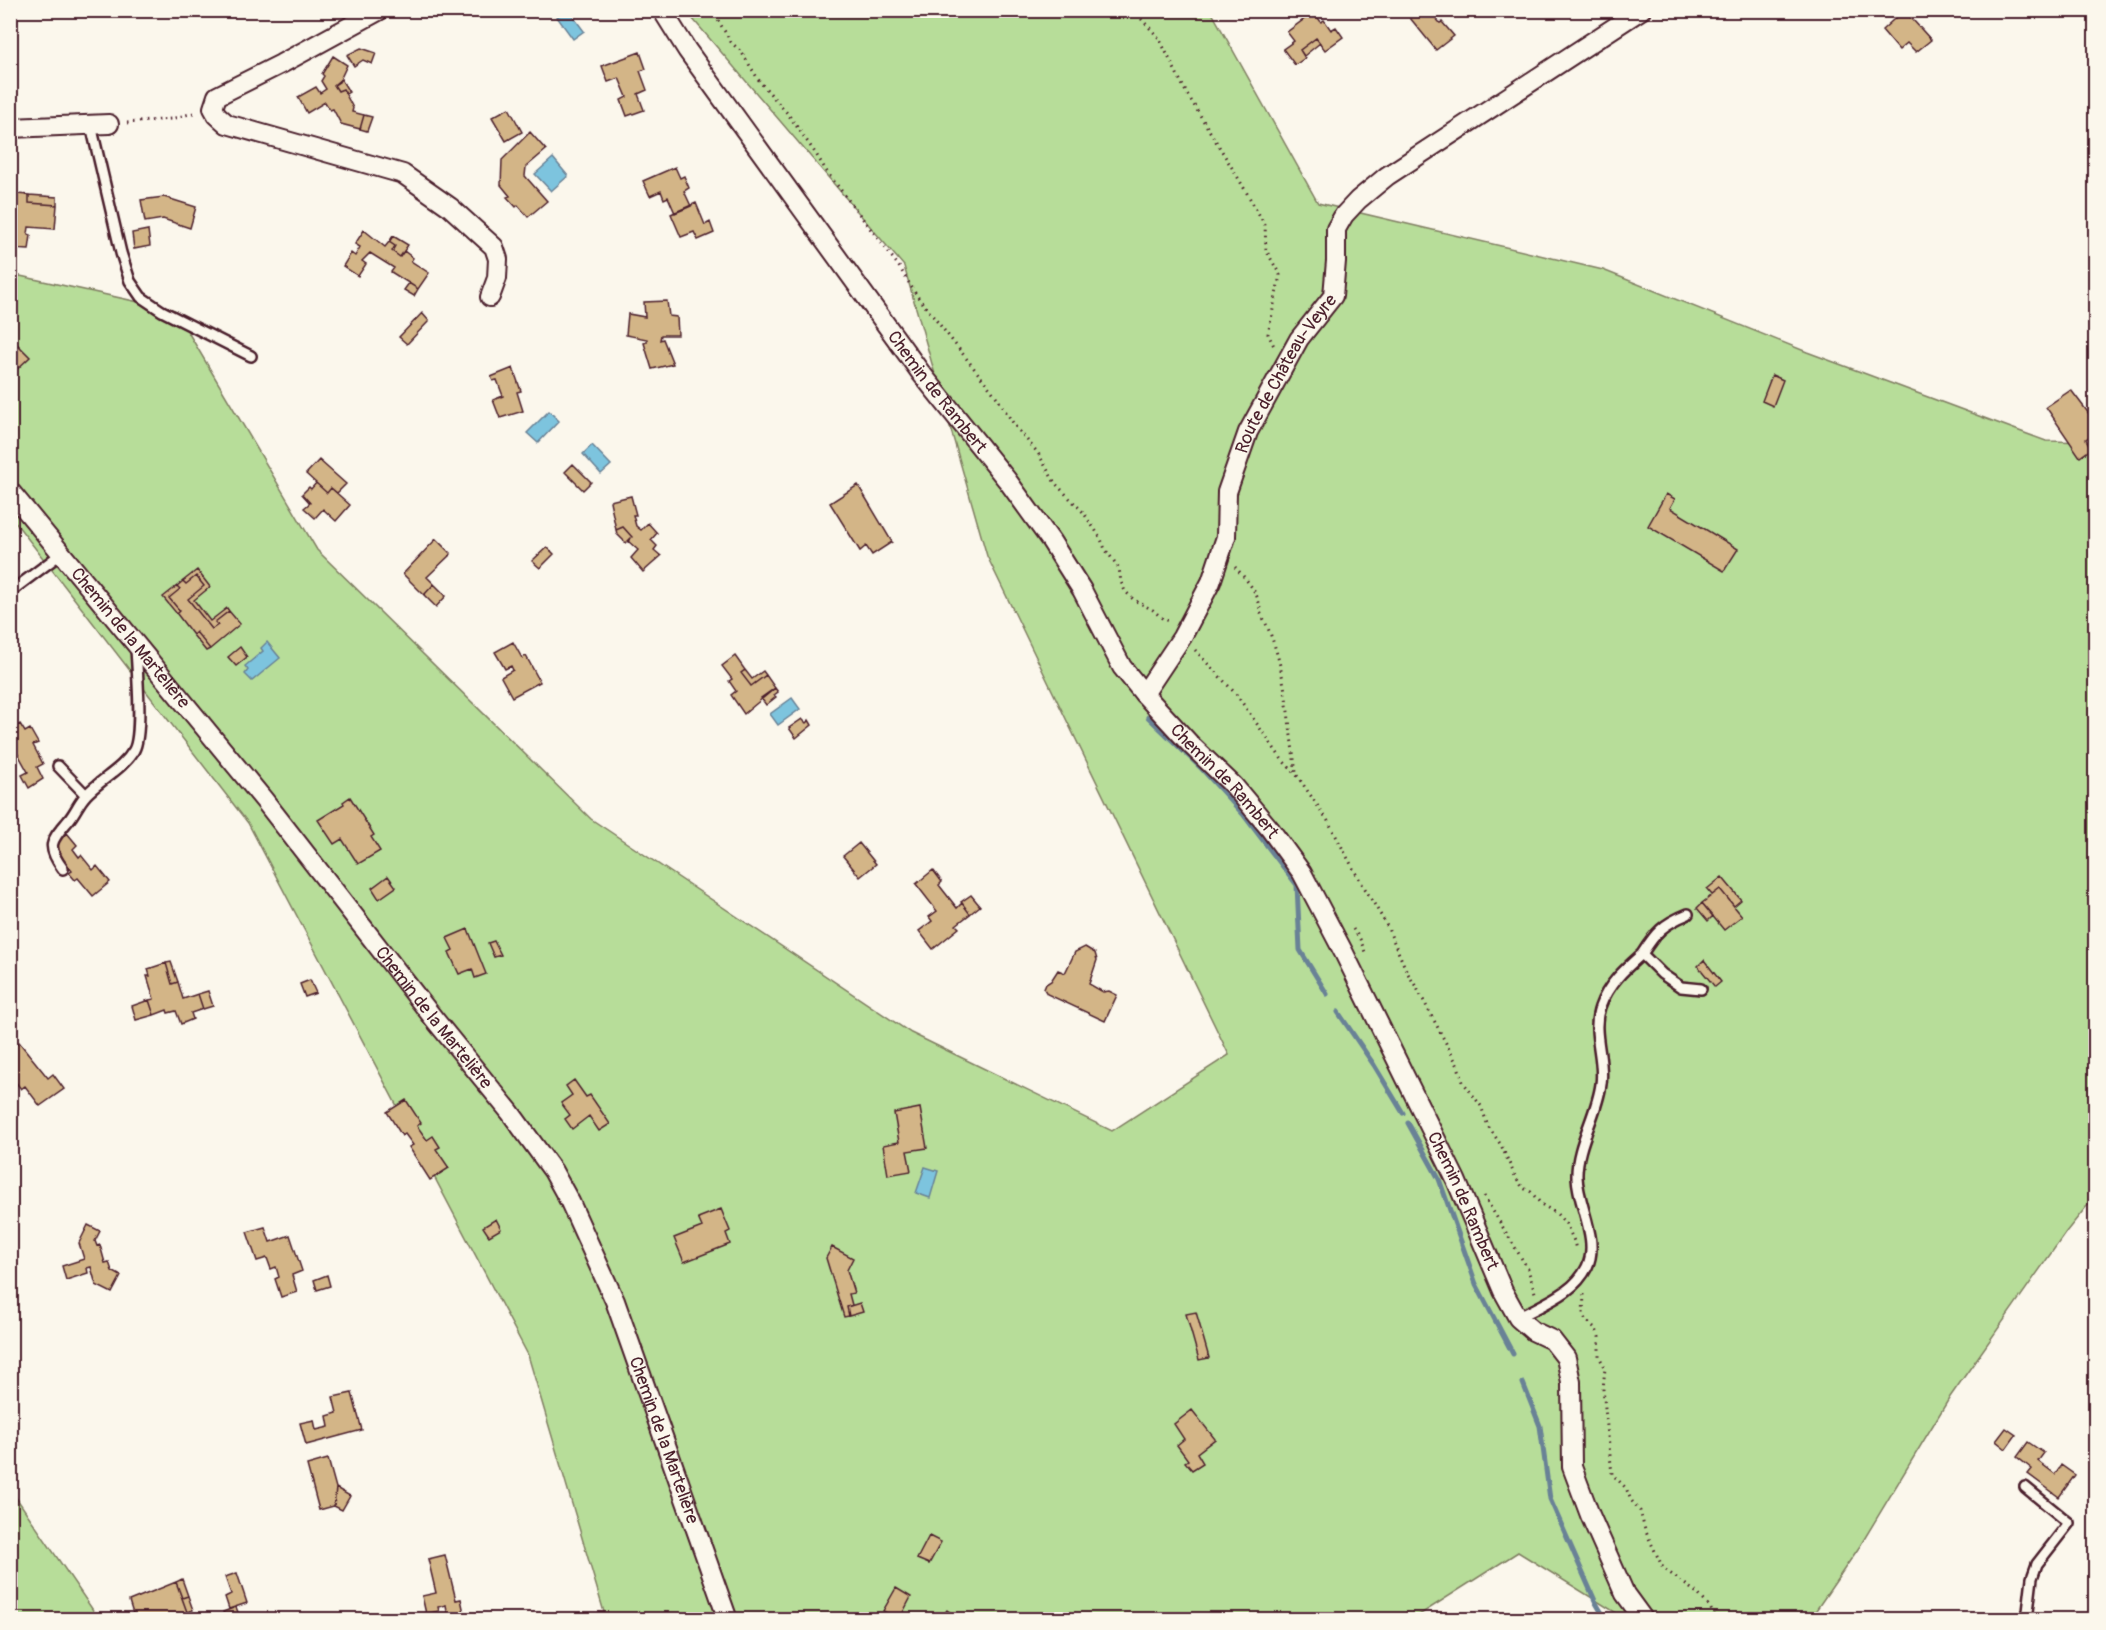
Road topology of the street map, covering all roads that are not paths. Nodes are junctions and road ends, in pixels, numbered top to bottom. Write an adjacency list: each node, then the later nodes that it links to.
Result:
1 (380, 10): 6 (street)
2 (662, 10): 12 (street, Chemin de Rambert)
3 (1641, 10): 12 (street, Route de Château-Veyre)
4 (100, 125): 5 (street); 7 (lane)
5 (10, 128)
6 (490, 297)
7 (251, 356)
8 (10, 490): 9 (street, Chemin de la Martelière)
9 (62, 553): 10 (lane); 11 (street, Chemin de la Martelière)
10 (10, 592)
11 (136, 643): 14 (lane); 21 (street, Chemin de la Martelière)
12 (1144, 694): 19 (street, Chemin de Rambert)
13 (58, 766): 14 (lane)
14 (86, 795): 15 (lane)
15 (63, 869)
16 (1688, 914): 17 (lane)
17 (1642, 954): 18 (lane); 19 (lane)
18 (1701, 989)
19 (1518, 1318): 22 (street, Chemin de Rambert)
20 (2025, 1487): 23 (lane)
21 (728, 1620)
22 (1644, 1620)
23 (2027, 1620)

